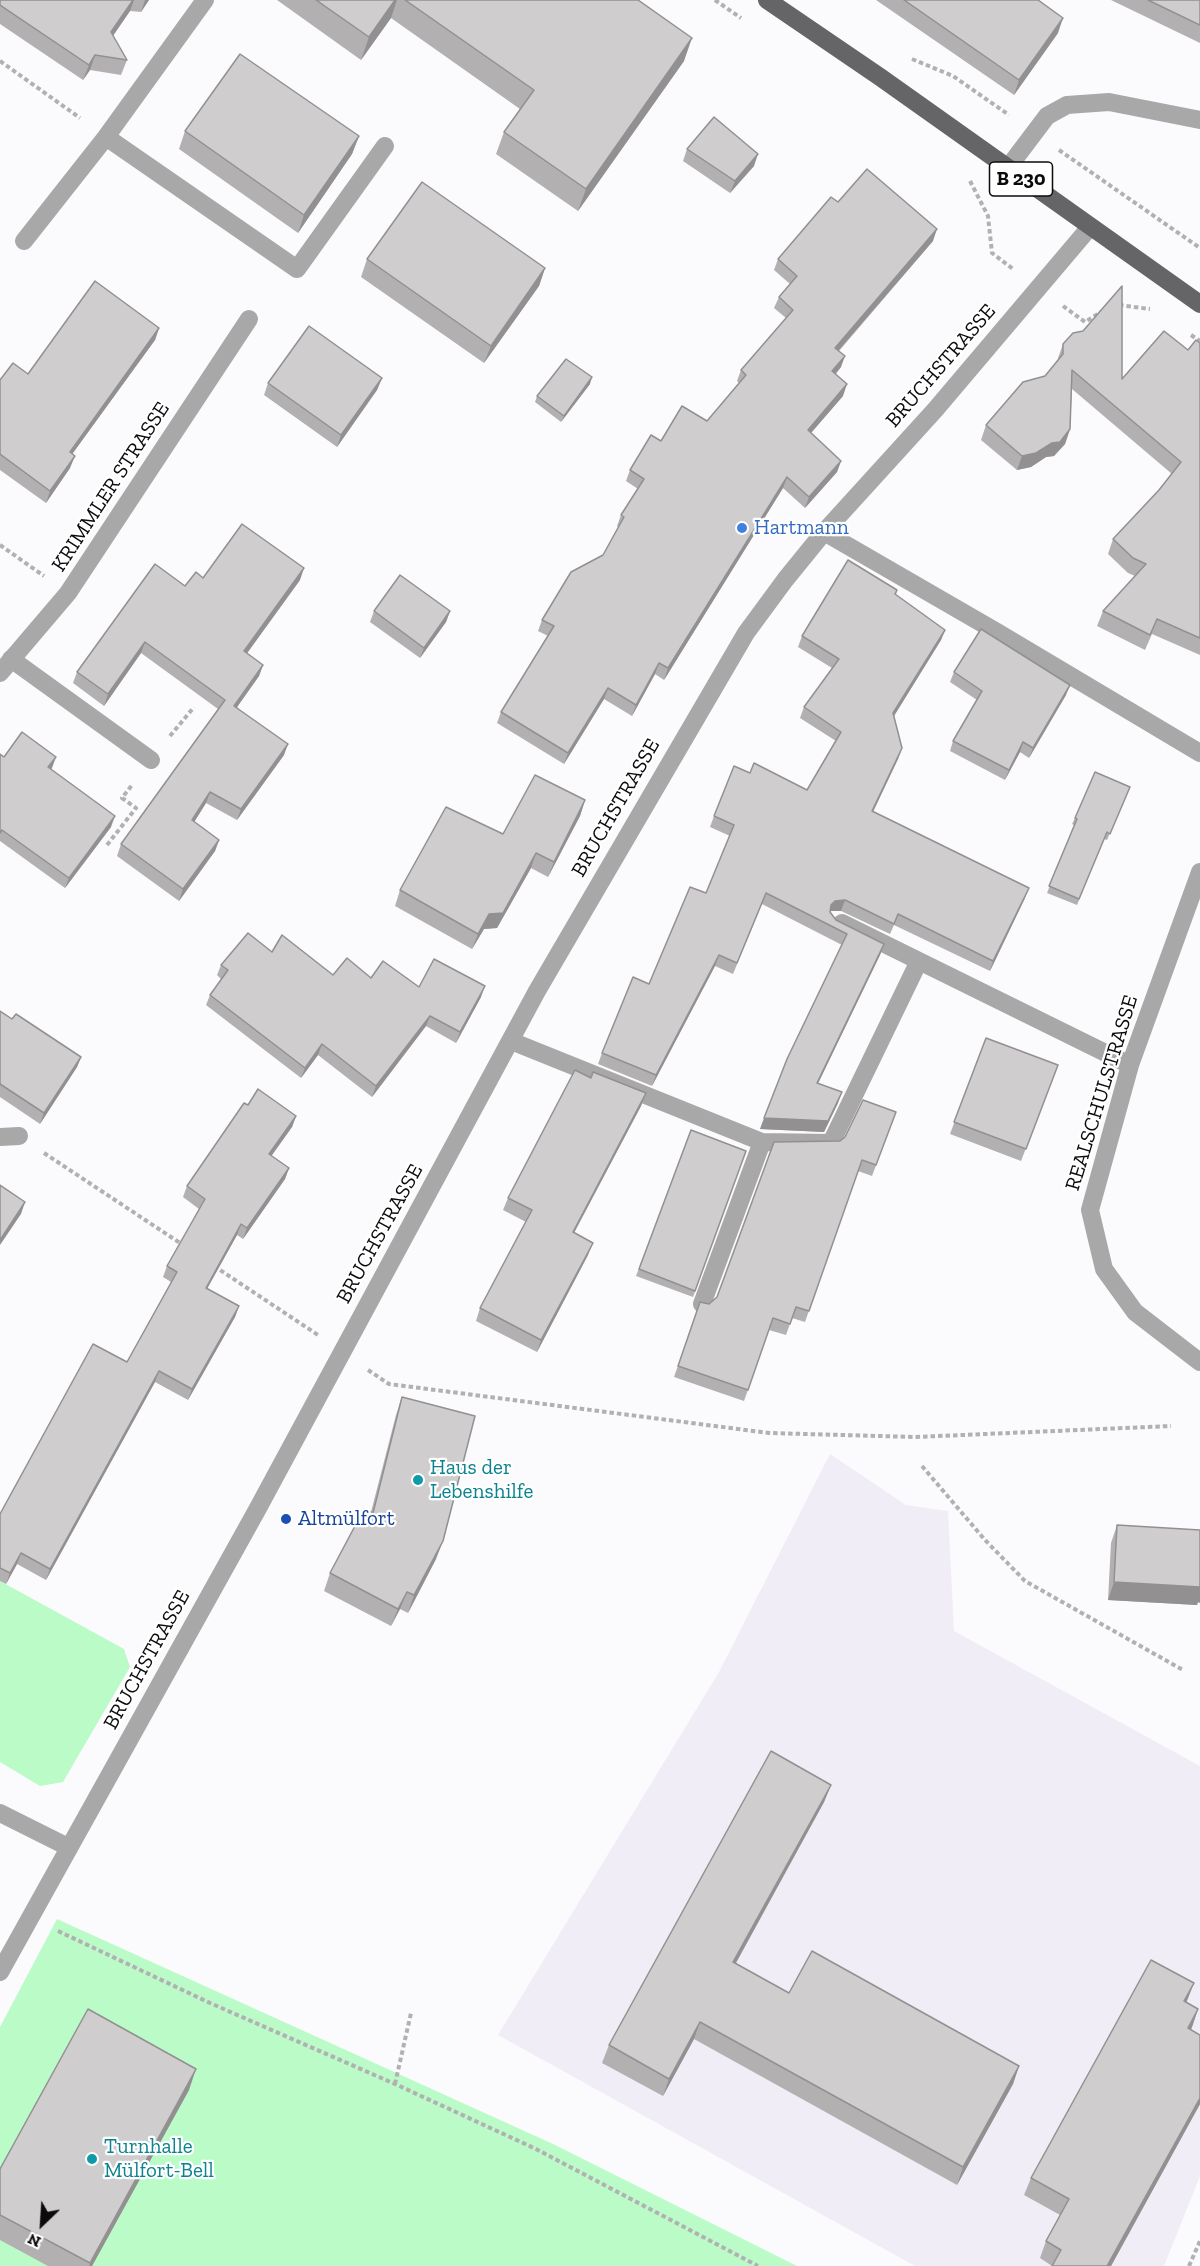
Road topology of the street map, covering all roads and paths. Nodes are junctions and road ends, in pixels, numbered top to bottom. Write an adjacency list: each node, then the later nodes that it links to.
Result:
1 (205, 0): 7 (street)
2 (767, 0): 9 (main road, B 230)
3 (0, 61): 7 (path)
4 (953, 76): 6 (path)
5 (1200, 120): 6 (street)
6 (1036, 134): 9 (street); 13 (path)
7 (106, 137): 8 (street); 12 (street)
8 (385, 146)
9 (1008, 169): 11 (main road, B 230)
10 (968, 178): 14 (path)
11 (1090, 227): 16 (main road, B 230); 21 (street, BRUCHSTRASSE)
12 (24, 241)
13 (1200, 248)
14 (992, 254)
15 (1113, 304): 17 (path)
16 (1200, 304)
17 (1154, 309)
18 (1104, 310): 20 (path)
19 (249, 319): 23 (street, KRIMMLER STRASSE)
20 (1084, 322)
21 (824, 532): 25 (street); 30 (street, BRUCHSTRASSE)
22 (0, 545): 23 (path)
23 (68, 593): 24 (street, KRIMMLER STRASSE)
24 (6, 666): 26 (street)
25 (1200, 753)
26 (151, 760)
27 (1200, 872): 31 (street, REALSCHULSTRASSE)
28 (837, 921): 29 (street)
29 (919, 961): 31 (street); 34 (street)
30 (511, 1041): 34 (street); 38 (street, BRUCHSTRASSE)
31 (1130, 1065): 39 (street, REALSCHULSTRASSE)
32 (19, 1136): 33 (street); 35 (path)
33 (0, 1137)
34 (762, 1142): 37 (street)
35 (185, 1247)
36 (204, 1260): 38 (path)
37 (702, 1304)
38 (341, 1351): 40 (path); 44 (street, BRUCHSTRASSE)
39 (1200, 1362)
40 (1171, 1426)
41 (922, 1466): 42 (path)
42 (1183, 1670)
43 (0, 1813): 44 (street)
44 (68, 1847): 45 (street, BRUCHSTRASSE)
45 (30, 1918): 46 (street, BRUCHSTRASSE); 48 (path)
46 (0, 1972)
47 (411, 2013): 48 (path)
48 (395, 2084): 50 (path)
49 (1200, 2241): 51 (path)
50 (758, 2266)
51 (1189, 2266)

